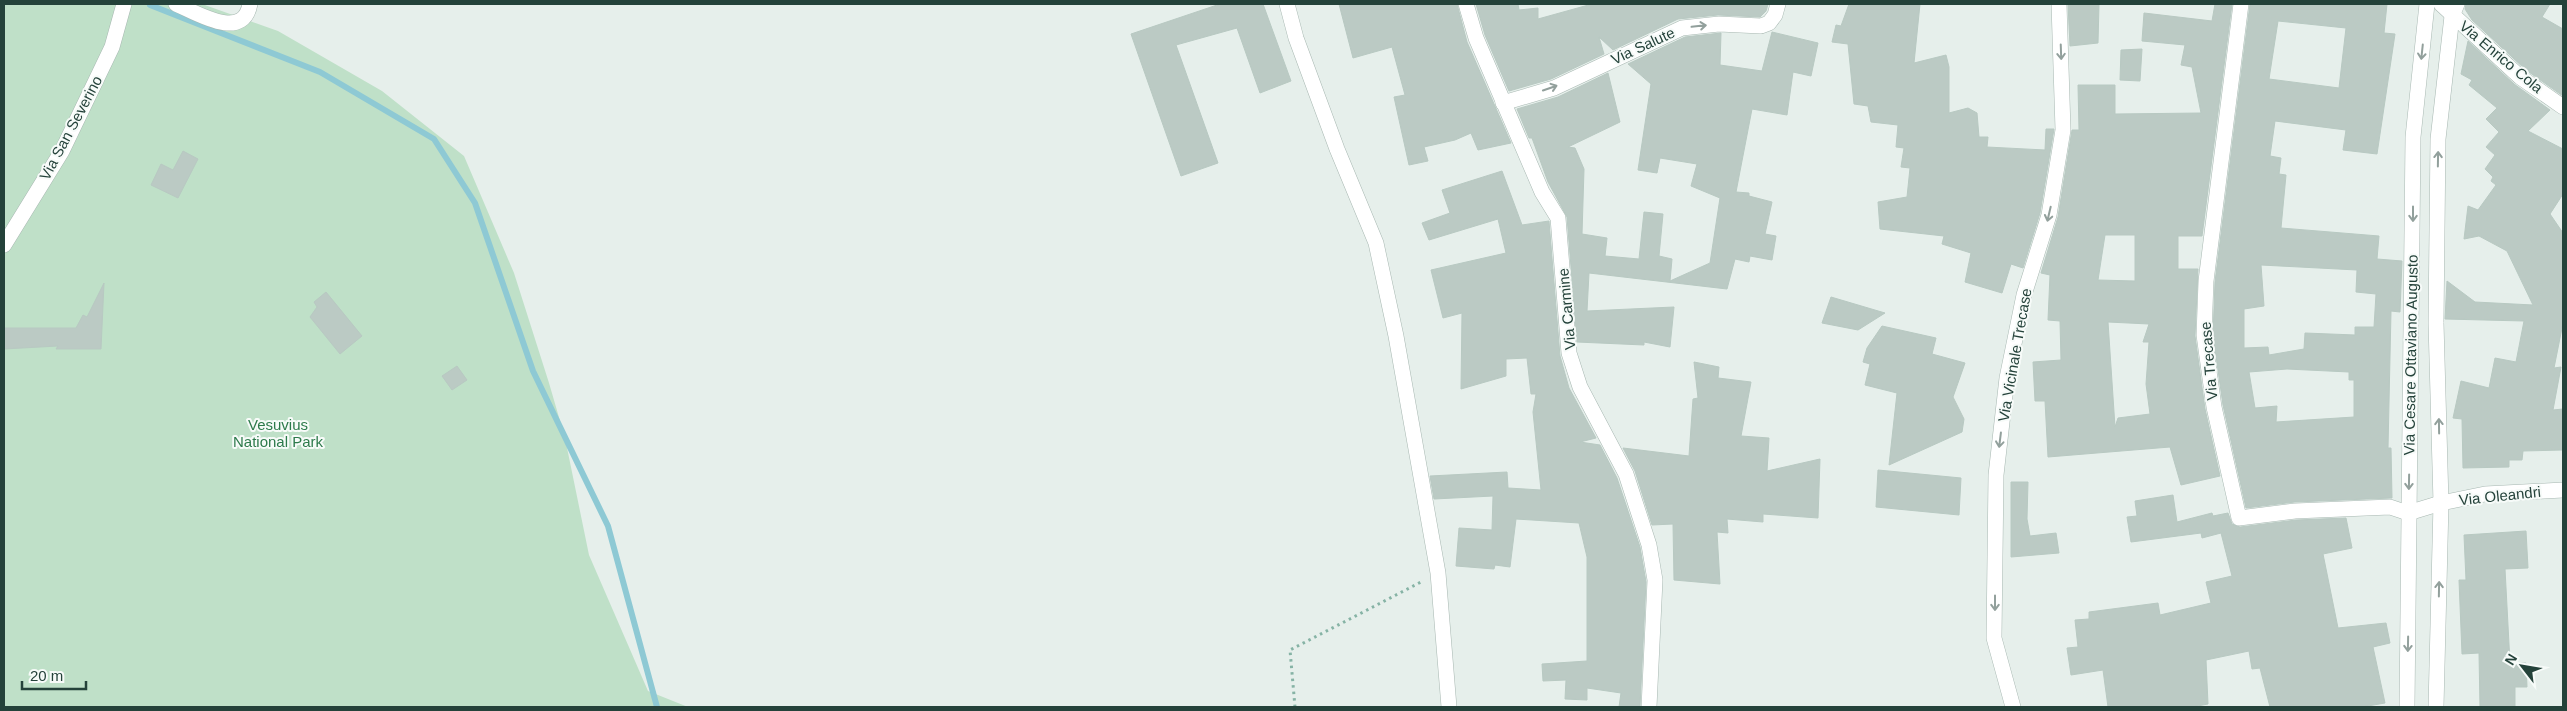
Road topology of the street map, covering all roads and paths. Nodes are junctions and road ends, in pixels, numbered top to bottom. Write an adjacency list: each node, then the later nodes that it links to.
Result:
1 (124, 4): 14 (street, Via San Severino)
2 (176, 4): 3 (street)
3 (250, 4)
4 (1287, 4): 18 (street)
5 (1466, 4): 12 (street, Via Carmine)
6 (1778, 4): 12 (street, Via Salute, one-way to 6)
7 (2059, 4): 22 (street, Via Vicinale Trecase, one-way to 22)
8 (2241, 4): 17 (street, Via Trecase)
9 (2427, 4): 17 (street, Via Cesare Ottaviano Augusto, one-way to 17)
10 (2441, 4): 11 (street, Via Enrico Cola)
11 (2455, 10): 13 (street, Via Enrico Cola); 16 (street, Via Cesare Ottaviano Augusto, one-way to 11)
12 (1504, 103): 21 (street, Via Carmine)
13 (2563, 107)
14 (4, 245)
15 (2563, 490): 16 (street, Via Oleandri)
16 (2441, 503): 17 (street, Via Oleandri); 24 (street, Via Cesare Ottaviano Augusto, one-way to 16)
17 (2408, 513): 23 (street, Via Cesare Ottaviano Augusto, one-way to 23)
18 (1438, 572): 19 (path); 20 (street)
19 (1295, 707)
20 (1449, 707)
21 (1649, 707)
22 (2014, 707)
23 (2407, 707)
24 (2436, 707)

